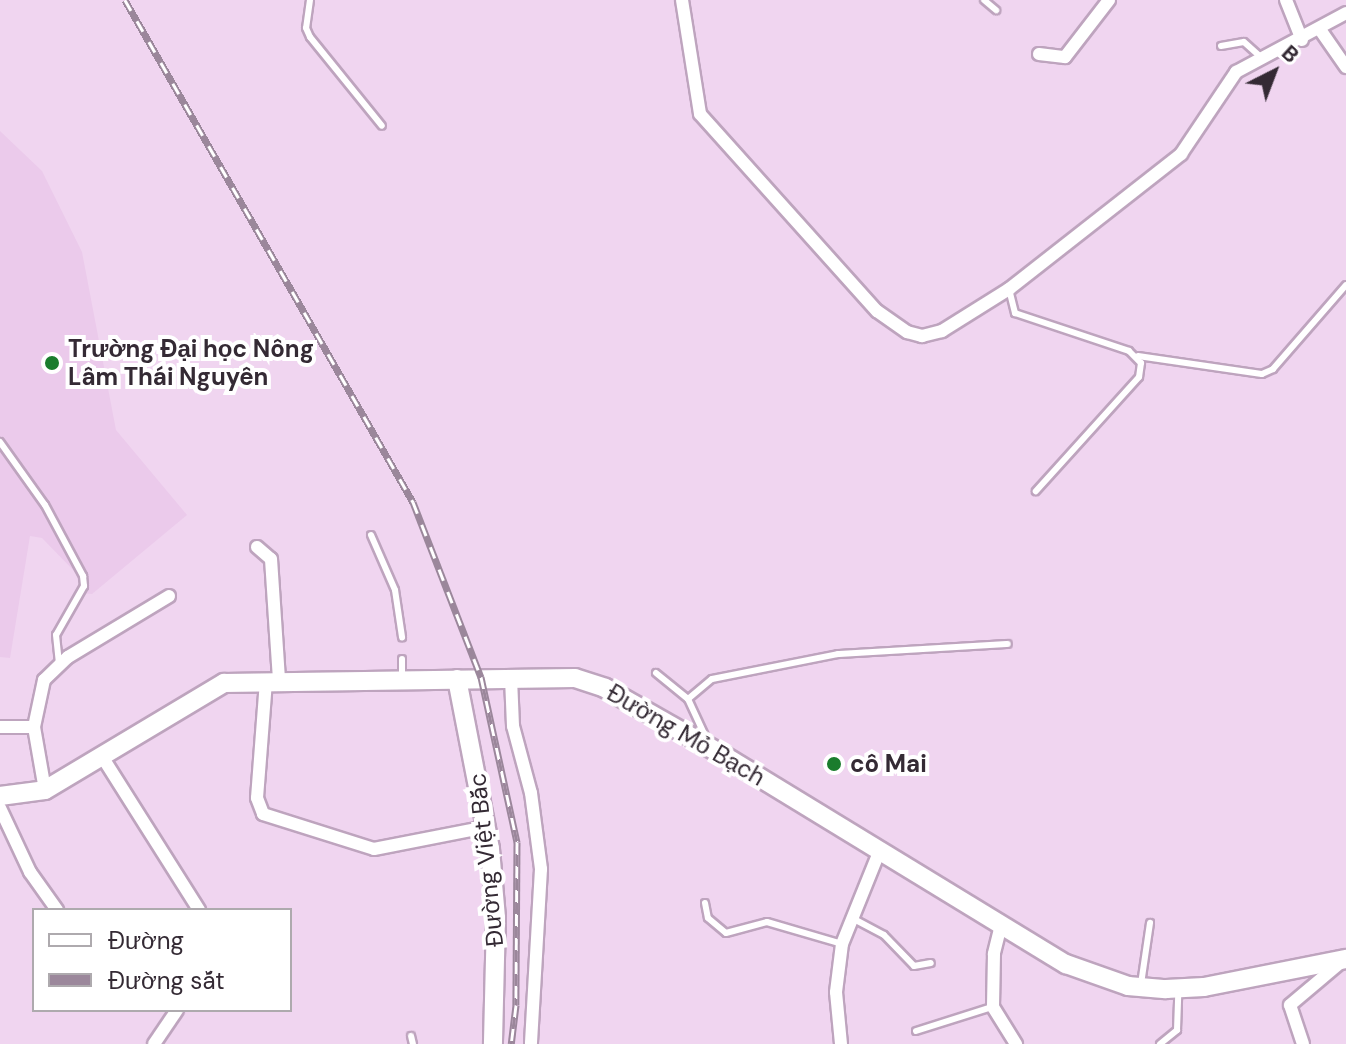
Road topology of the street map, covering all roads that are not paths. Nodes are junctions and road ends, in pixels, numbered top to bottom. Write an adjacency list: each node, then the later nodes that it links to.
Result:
1 (310, 0): 14 (lane)
2 (682, 0): 16 (street)
3 (984, 0): 6 (lane)
4 (1109, 0): 11 (street)
5 (1286, 0): 9 (street)
6 (996, 10)
7 (1346, 13): 8 (street)
8 (1321, 31): 9 (street); 13 (street)
9 (1302, 40): 12 (street)
10 (1221, 46): 12 (lane)
11 (1039, 54)
12 (1262, 58): 16 (street)
13 (1346, 67)
14 (382, 126)
15 (1346, 285): 17 (lane)
16 (1009, 289): 17 (lane)
17 (1138, 356): 19 (lane)
18 (0, 442): 26 (lane)
19 (1036, 491)
20 (371, 535): 23 (lane)
21 (257, 547): 31 (street)
22 (169, 596): 26 (street)
23 (402, 637)
24 (1008, 644): 32 (lane)
25 (402, 659): 30 (lane)
26 (59, 664): 34 (street)
27 (656, 673): 32 (lane)
28 (511, 678): 29 (street, Đường Mỏ Bạch); 35 (street, Đường Mỏ Bạch); 58 (street)
29 (457, 679): 30 (street, Đường Mỏ Bạch); 40 (street, Đường Việt Bắc)
30 (402, 680): 31 (street, Đường Mỏ Bạch)
31 (272, 681): 36 (street, Đường Mỏ Bạch); 40 (street)
32 (688, 699): 35 (lane)
33 (0, 727): 34 (street)
34 (34, 727): 37 (street)
35 (709, 747): 41 (street, Đường Mỏ Bạch)
36 (103, 758): 37 (street, Đường Mỏ Bạch); 44 (street)
37 (45, 790): 38 (street, Đường Mỏ Bạch)
38 (0, 796)
39 (0, 808): 43 (street)
40 (486, 827): 57 (street, Đường Việt Bắc)
41 (880, 850): 45 (street); 47 (street, Đường Mỏ Bạch)
42 (705, 903): 48 (lane)
43 (55, 908)
44 (198, 908)
45 (852, 918): 48 (street); 50 (lane)
46 (1150, 923): 51 (lane)
47 (1001, 925): 51 (street, Đường Mỏ Bạch); 53 (street)
48 (842, 944): 59 (street)
49 (1345, 959): 52 (street, Đường Mỏ Bạch); 62 (street)
50 (931, 963)
51 (1141, 987): 52 (street, Đường Mỏ Bạch)
52 (1178, 988): 61 (lane)
53 (993, 1007): 55 (lane); 60 (street)
54 (176, 1012): 56 (street)
55 (916, 1031)
56 (154, 1044)
57 (493, 1044)
58 (531, 1044)
59 (841, 1044)
60 (1016, 1044)
61 (1160, 1044)
62 (1303, 1044)

